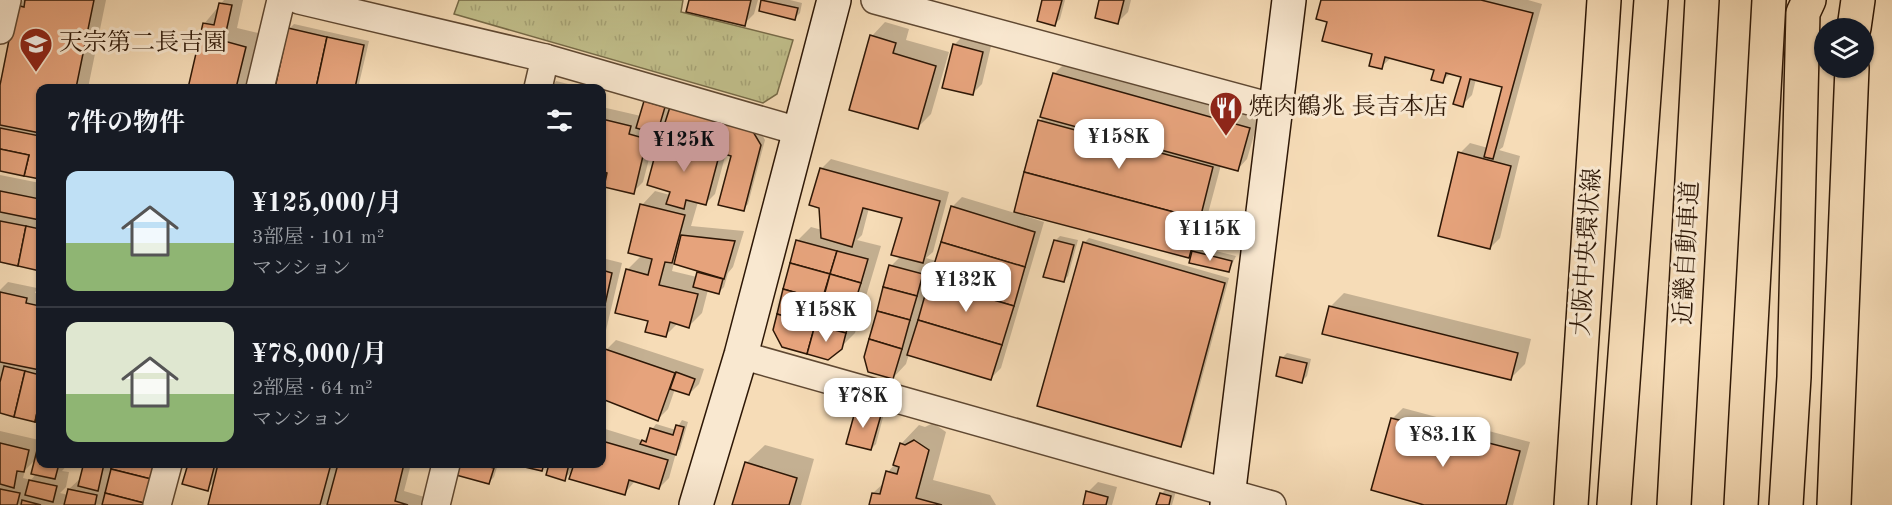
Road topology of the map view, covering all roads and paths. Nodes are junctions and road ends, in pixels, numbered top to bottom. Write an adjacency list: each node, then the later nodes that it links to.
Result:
1 (7, 0): 14 (street)
2 (281, 0): 17 (street)
3 (299, 0): 15 (street)
4 (834, 0): 20 (street)
5 (875, 0): 19 (street)
6 (1289, 0): 19 (street)
7 (1604, 0): 29 (main road, 大阪中央環状線)
8 (1651, 0): 30 (main road)
9 (1702, 0): 31 (main road, 近畿自動車道)
10 (1769, 0): 32 (main road)
11 (1809, 0): 33 (main road)
12 (1858, 0): 13 (main road)
13 (1855, 18)
14 (0, 30)
15 (545, 58): 18 (street); 20 (street)
16 (1852, 78): 34 (main road)
17 (261, 84)
18 (539, 84)
19 (1276, 108): 24 (street)
20 (798, 131): 21 (street)
21 (741, 355): 24 (street); 27 (street)
22 (167, 468): 25 (street)
23 (445, 468): 26 (street)
24 (1227, 499): 28 (street)
25 (157, 505)
26 (436, 505)
27 (696, 505)
28 (1272, 505)
29 (1571, 505)
30 (1614, 505)
31 (1674, 505)
32 (1740, 505)
33 (1786, 505)
34 (1834, 505)

